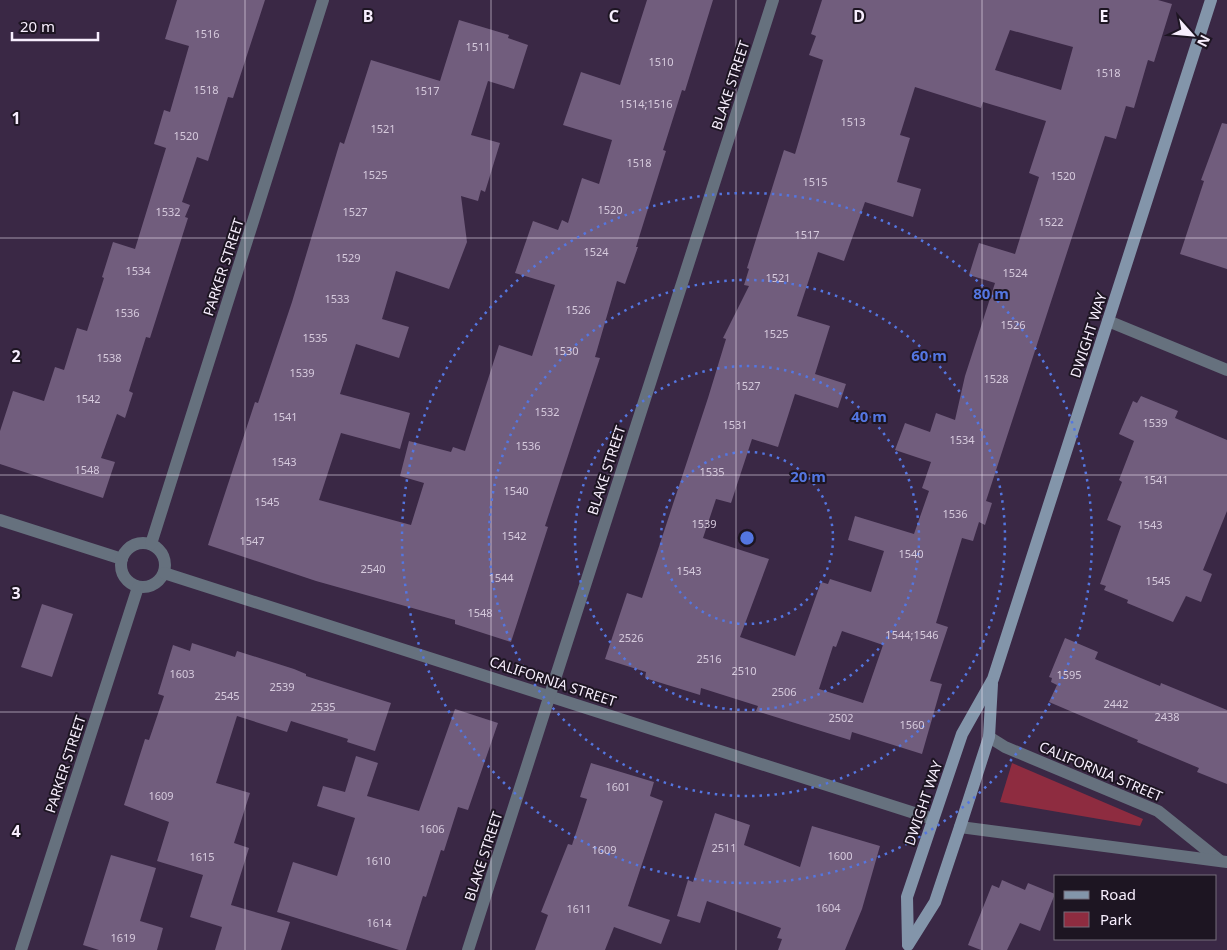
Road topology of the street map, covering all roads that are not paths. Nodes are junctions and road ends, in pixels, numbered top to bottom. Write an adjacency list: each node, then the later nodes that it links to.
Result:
1 (324, 0): 7 (street, PARKER STREET)
2 (772, 0): 12 (street, BLAKE STREET)
3 (1211, 0): 4 (street, DWIGHT WAY)
4 (1108, 321): 5 (street); 11 (street, DWIGHT WAY)
5 (1227, 370)
6 (0, 520): 8 (street)
7 (151, 544): 8 (street); 9 (street)
8 (122, 559): 10 (street)
9 (164, 573): 10 (street); 12 (street, CALIFORNIA STREET)
10 (138, 587): 18 (street, PARKER STREET)
11 (993, 679): 13 (street, DWIGHT WAY); 14 (street, DWIGHT WAY)
12 (550, 695): 14 (street, CALIFORNIA STREET); 19 (street, BLAKE STREET)
13 (988, 738): 15 (street, DWIGHT WAY); 16 (street, CALIFORNIA STREET)
14 (933, 819): 17 (street, DWIGHT WAY)
15 (960, 826): 16 (street, CALIFORNIA STREET); 17 (street, DWIGHT WAY)
16 (1223, 861)
17 (907, 947)
18 (20, 950)
19 (468, 950)

